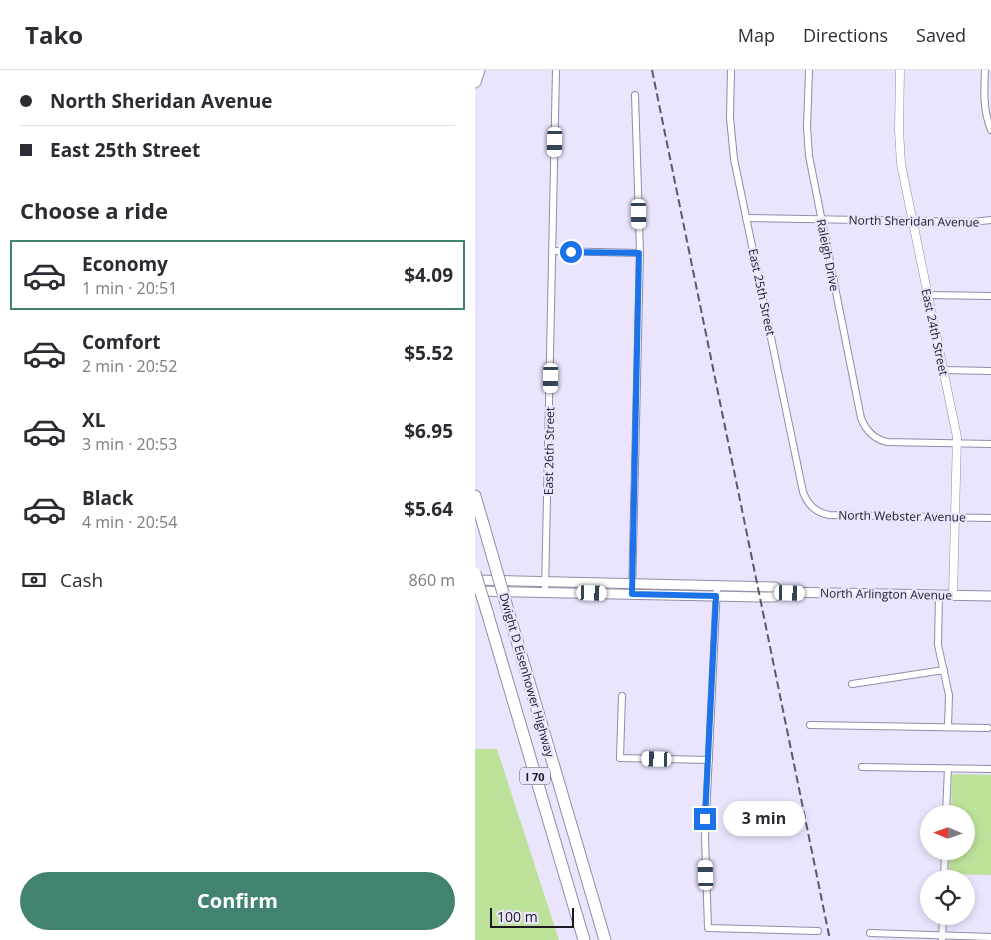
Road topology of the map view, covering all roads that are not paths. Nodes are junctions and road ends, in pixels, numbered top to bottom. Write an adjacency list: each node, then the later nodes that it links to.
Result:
1 (479, 70): 7 (highway)
2 (557, 70): 14 (street, East 26th Street)
3 (731, 70): 10 (street, East 25th Street)
4 (809, 70): 11 (street, Raleigh Drive)
5 (900, 70): 13 (street, East 24th Street)
6 (985, 70): 9 (street)
7 (475, 82)
8 (635, 95): 15 (street)
9 (991, 130)
10 (747, 218): 11 (street, North Sheridan Avenue); 23 (street, East 25th Street)
11 (821, 219): 13 (street, North Sheridan Avenue); 20 (street, Raleigh Drive)
12 (991, 220): 13 (street, North Sheridan Avenue)
13 (912, 221): 16 (street, East 24th Street)
14 (553, 251): 15 (street); 28 (street, East 26th Street)
15 (639, 253): 29 (street)
16 (927, 295): 17 (street); 18 (street, East 24th Street)
17 (991, 296)
18 (943, 370): 19 (street); 20 (street, East 24th Street)
19 (991, 370)
20 (957, 444): 21 (street); 24 (street, East 24th Street)
21 (991, 444)
22 (475, 496): 56 (highway, Dwight D Eisenhower Highway / I 70, bridge)
23 (814, 509): 24 (street, North Webster Avenue)
24 (955, 517): 25 (street, North Webster Avenue); 37 (street, East 24th Street)
25 (991, 518)
26 (475, 573): 55 (highway, Dwight D Eisenhower Highway / I 70, bridge)
27 (475, 580): 28 (main road, North Arlington Avenue)
28 (545, 582): 29 (main road, North Arlington Avenue); 32 (street, East 26th Street)
29 (633, 584): 30 (main road, North Arlington Avenue); 34 (street)
30 (717, 586): 33 (main road, North Arlington Avenue); 36 (street)
31 (475, 590): 32 (main road, North Arlington Avenue)
32 (545, 592): 34 (main road, North Arlington Avenue)
33 (781, 592): 35 (main road, North Arlington Avenue); 36 (main road, North Arlington Avenue)
34 (632, 594): 36 (main road, North Arlington Avenue)
35 (939, 595): 37 (main road, North Arlington Avenue); 39 (street)
36 (716, 596): 45 (street)
37 (953, 596): 38 (main road, North Arlington Avenue)
38 (991, 596)
39 (944, 670): 40 (street); 43 (street)
40 (852, 684)
41 (622, 696): 45 (street)
42 (809, 725): 43 (street)
43 (948, 728): 44 (street)
44 (988, 728)
45 (709, 760): 51 (street)
46 (863, 767): 47 (street)
47 (948, 768): 48 (street); 49 (street)
48 (991, 769)
49 (946, 805)
50 (943, 925): 54 (street)
51 (818, 931)
52 (870, 932): 54 (street)
53 (991, 937): 54 (street)
54 (942, 938)
55 (584, 940)
56 (605, 940)

